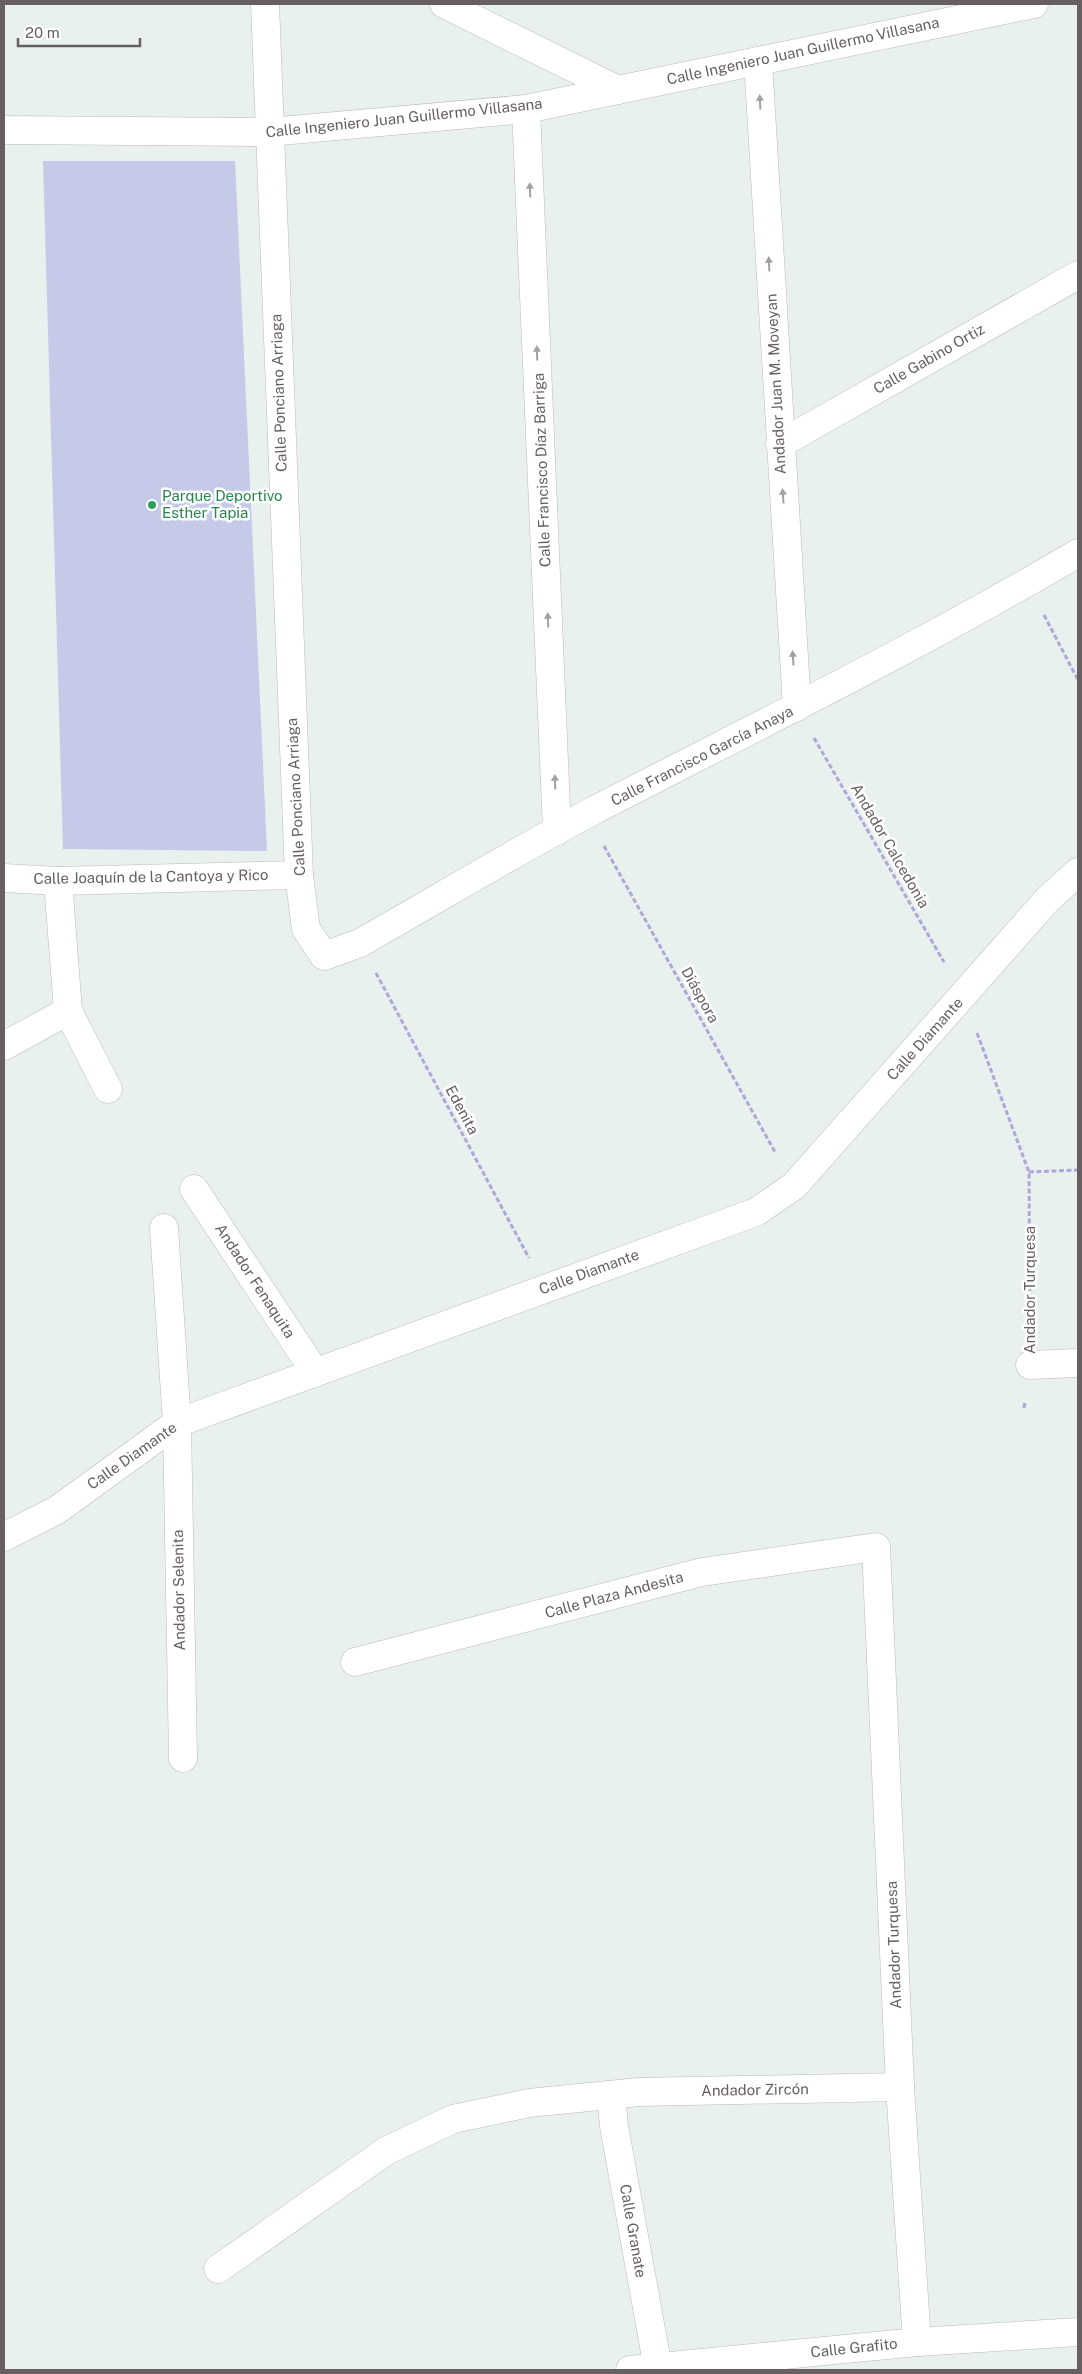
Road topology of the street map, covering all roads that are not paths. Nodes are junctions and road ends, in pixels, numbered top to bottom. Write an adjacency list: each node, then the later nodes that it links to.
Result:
1 (265, 4): 9 (street, Calle Ponciano Arriaga)
2 (444, 4): 6 (street)
3 (1034, 4): 4 (street, Calle Ingeniero Juan Guillermo Villasana)
4 (993, 7): 5 (street, Calle Ingeniero Juan Guillermo Villasana)
5 (758, 61): 6 (street, Calle Ingeniero Juan Guillermo Villasana); 11 (street, Andador Juan M. Moveyan, one-way to 5)
6 (618, 90): 7 (street, Calle Ingeniero Juan Guillermo Villasana)
7 (526, 109): 9 (street, Calle Ingeniero Juan Guillermo Villasana); 14 (street, Calle Francisco Díaz Barriga, one-way to 7)
8 (4, 130): 9 (street, Calle Ingeniero Juan Guillermo Villasana)
9 (269, 132): 16 (street, Calle Ponciano Arriaga)
10 (1078, 275): 11 (street, Calle Gabino Ortiz)
11 (780, 444): 13 (street, Andador Juan M. Moveyan, one-way to 11)
12 (1078, 553): 13 (street, Calle Francisco García Anaya)
13 (797, 707): 14 (street, Calle Francisco García Anaya)
14 (557, 831): 19 (street, Calle Francisco García Anaya)
15 (1078, 872): 27 (street, Calle Diamante)
16 (299, 875): 18 (street, Calle Joaquín de la Cantoya y Rico); 19 (street, Calle Ponciano Arriaga)
17 (4, 878): 18 (street, Calle Joaquín de la Cantoya y Rico)
18 (58, 880): 20 (street)
19 (324, 956)
20 (68, 1010): 21 (street); 22 (street)
21 (4, 1046)
22 (108, 1089)
23 (194, 1189): 27 (street, Andador Fenaquita)
24 (164, 1228): 28 (street)
25 (1078, 1363): 26 (street)
26 (1030, 1365)
27 (315, 1372): 28 (street, Calle Diamante)
28 (177, 1423): 29 (street, Calle Diamante); 32 (street, Andador Selenita)
29 (4, 1537)
30 (876, 1547): 31 (street, Calle Plaza Andesita); 33 (street, Andador Turquesa)
31 (355, 1662)
32 (183, 1758)
33 (900, 2087): 34 (street, Andador Zircón); 37 (street, Andador Turquesa)
34 (611, 2095): 35 (street, Andador Zircón); 38 (street, Calle Granate)
35 (218, 2269)
36 (1078, 2332): 37 (street, Calle Grafito)
37 (917, 2342): 38 (street, Calle Grafito)
38 (643, 2369)

